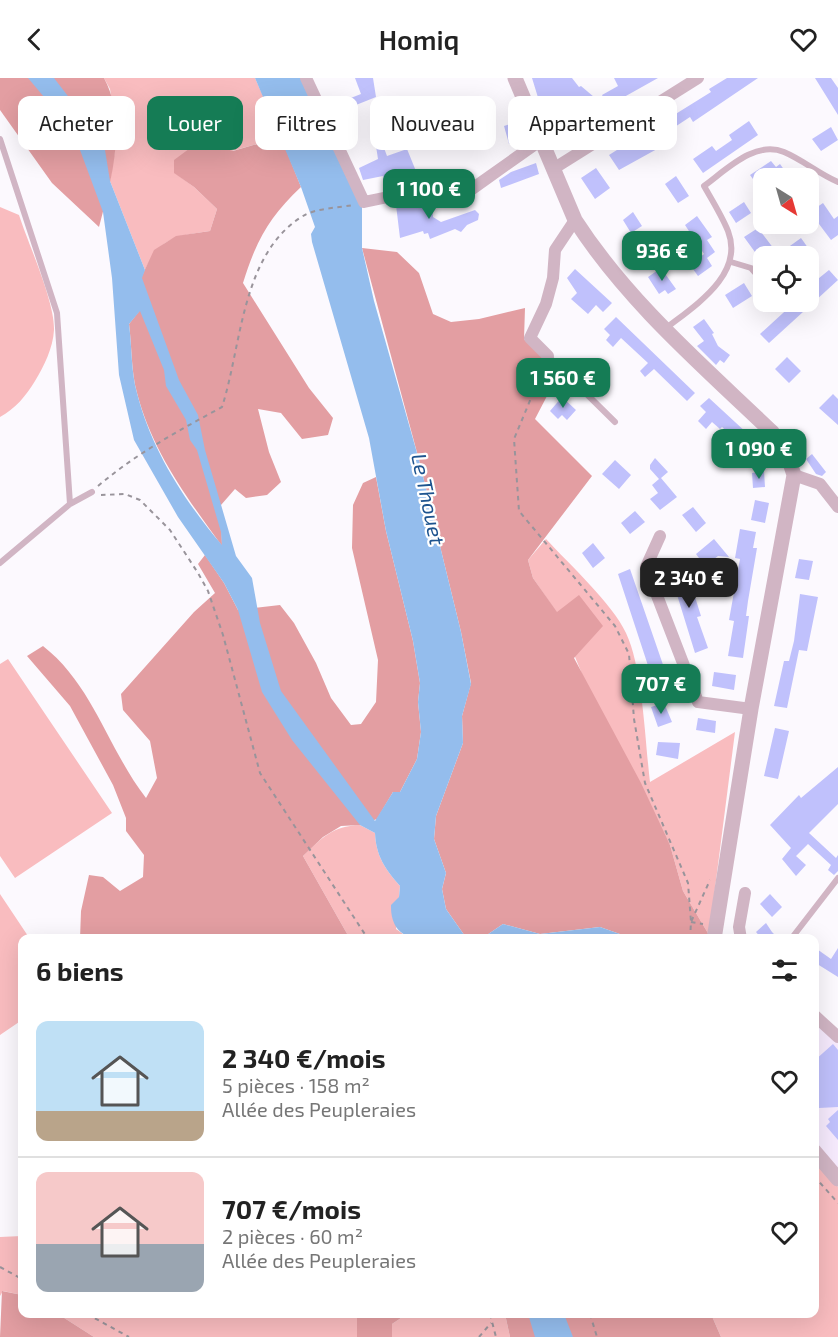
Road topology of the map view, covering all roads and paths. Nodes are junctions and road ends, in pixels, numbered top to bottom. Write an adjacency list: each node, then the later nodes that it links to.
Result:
1 (306, 78): 10 (street)
2 (515, 78): 4 (street)
3 (698, 78): 8 (street)
4 (523, 96)
5 (0, 139): 19 (lane)
6 (527, 150): 10 (street)
7 (545, 150): 8 (street)
8 (553, 169): 11 (street)
9 (838, 182): 12 (lane)
10 (364, 202): 18 (path)
11 (575, 220): 14 (street); 15 (street)
12 (731, 262): 13 (lane); 14 (lane)
13 (753, 270)
14 (664, 330): 17 (street)
15 (548, 356): 16 (lane); 27 (path)
16 (615, 422)
17 (794, 475): 20 (street); 23 (street)
18 (92, 492): 19 (lane); 26 (path)
19 (70, 504): 22 (lane)
20 (838, 507)
21 (660, 536): 23 (street)
22 (0, 563)
23 (751, 710): 28 (street)
24 (838, 878): 30 (lane)
25 (745, 893): 29 (street)
26 (365, 934)
27 (690, 934)
28 (715, 934)
29 (740, 934)
30 (795, 934)
31 (819, 1020): 32 (street)
32 (838, 1037)
33 (819, 1157): 34 (street)
34 (838, 1179)
35 (819, 1182): 36 (path)
36 (838, 1203)
37 (0, 1267): 38 (path)
38 (18, 1277)
39 (94, 1318): 43 (path)
40 (490, 1318): 42 (path)
41 (591, 1318): 46 (path)
42 (491, 1322): 44 (path); 45 (path)
43 (129, 1337)
44 (479, 1337)
45 (496, 1337)
46 (597, 1337)

